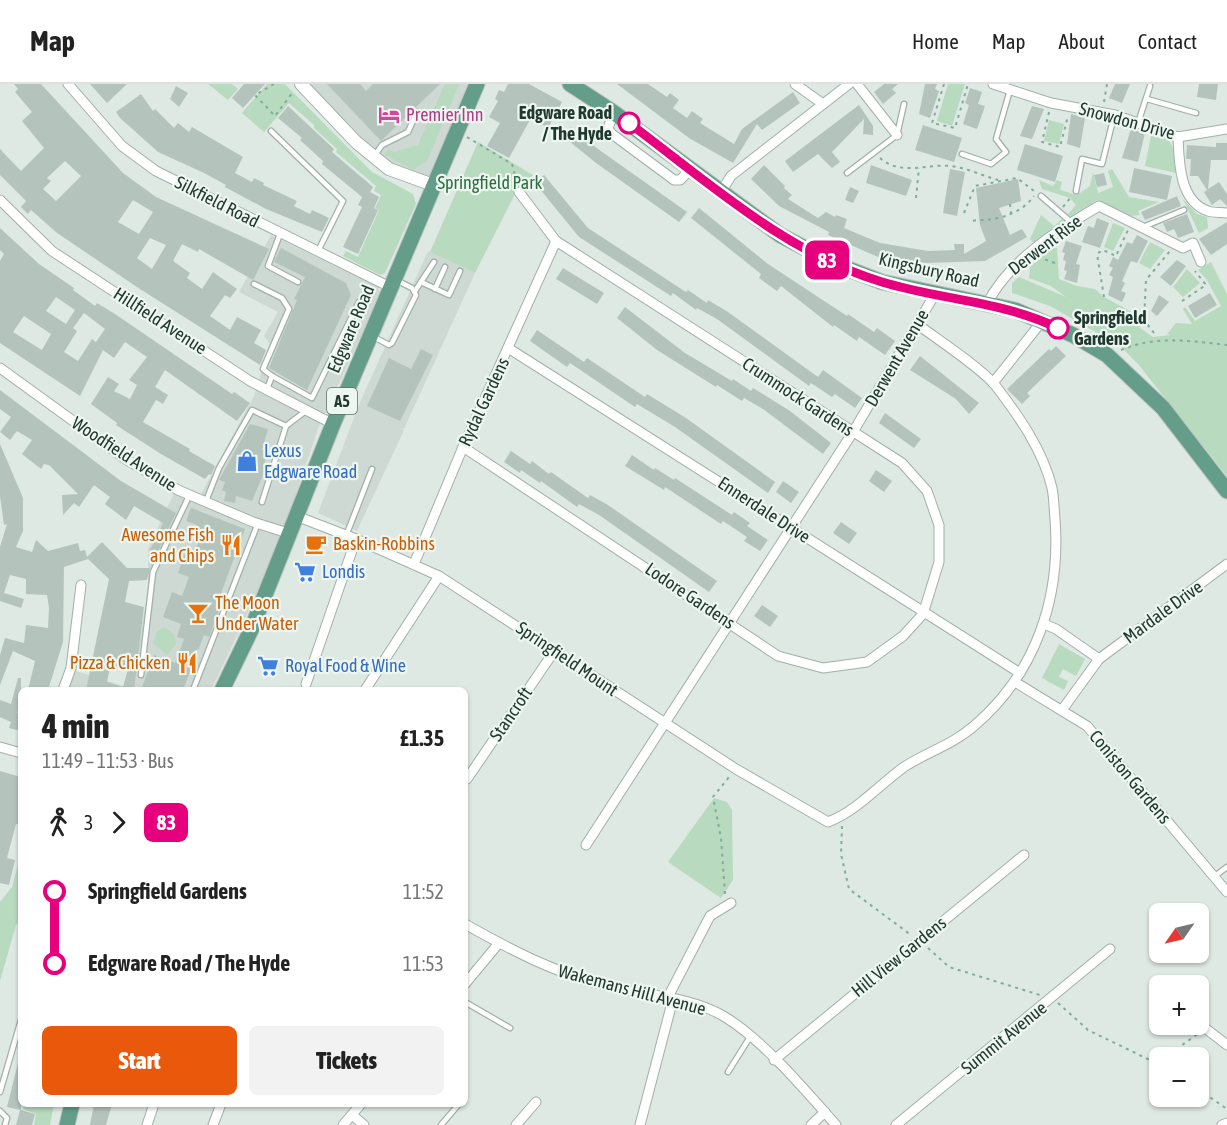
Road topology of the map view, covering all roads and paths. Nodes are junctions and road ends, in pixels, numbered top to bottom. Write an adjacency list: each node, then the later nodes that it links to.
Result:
1 (68, 84): 53 (street, Silkfield Road)
2 (274, 84): 12 (path)
3 (477, 84): 27 (main road, Edgware Road / A5)
4 (570, 84): 39 (main road, Kingsbury Road)
5 (795, 84): 17 (street)
6 (849, 84): 17 (street)
7 (857, 84): 28 (street)
8 (944, 84): 9 (path)
9 (968, 84)
10 (993, 84): 14 (street, Snowdon Drive)
11 (1107, 84): 21 (path)
12 (302, 85): 32 (street)
13 (1150, 86): 15 (lane)
14 (1010, 90): 16 (street, Snowdon Drive); 31 (lane)
15 (1147, 99): 22 (lane); 24 (lane)
16 (1051, 103): 19 (street, Snowdon Drive); 19 (path)
17 (823, 104): 39 (street)
18 (904, 104): 28 (lane)
19 (1070, 106): 21 (street, Snowdon Drive)
20 (417, 112): 32 (lane)
21 (1102, 112): 23 (street, Snowdon Drive)
22 (1196, 113)
23 (1114, 115): 24 (street, Snowdon Drive); 37 (lane)
24 (1138, 123): 29 (street, Snowdon Drive)
25 (1227, 129): 29 (street, Snowdon Drive)
26 (272, 131): 56 (lane)
27 (456, 131): 36 (main road, Edgware Road / A5); 38 (path)
28 (897, 135): 30 (lane)
29 (1179, 137): 48 (street)
30 (873, 153): 33 (path); 34 (lane)
31 (962, 154)
32 (374, 156): 36 (street)
33 (919, 168): 35 (path); 41 (path)
34 (847, 173)
35 (998, 180): 40 (path); 46 (path)
36 (433, 185): 65 (main road, Edgware Road / A5)
37 (1076, 191): 45 (path)
38 (519, 192): 54 (street)
39 (721, 192): 69 (main road, Kingsbury Road)
40 (1038, 195): 45 (lane); 47 (path)
41 (916, 198)
42 (0, 200): 84 (street, Hillfield Avenue)
43 (1010, 204): 47 (path)
44 (1185, 210): 52 (lane)
45 (1060, 212): 50 (lane)
46 (964, 213)
47 (1011, 213): 49 (path)
48 (1227, 213)
49 (973, 221)
50 (1071, 222): 51 (street, Derwent Rise); 57 (street, Derwent Rise)
51 (1132, 222): 52 (street, Derwent Rise); 70 (path)
52 (1143, 227): 55 (street, Derwent Rise)
53 (280, 234): 56 (street, Silkfield Road); 63 (lane)
54 (556, 241): 79 (street, Rydal Gardens); 88 (street, Crummock Gardens)
55 (1176, 243): 59 (street, Derwent Rise); 76 (path)
56 (317, 252): 65 (street, Silkfield Road)
57 (1032, 252): 60 (path); 73 (street, Derwent Rise)
58 (434, 262): 64 (lane)
59 (1201, 262): 72 (path)
60 (1058, 264)
61 (445, 267): 67 (lane)
62 (460, 271): 67 (lane)
63 (298, 282)
64 (421, 282): 67 (lane); 68 (lane)
65 (392, 283): 68 (lane); 77 (main road, Edgware Road / A5)
66 (254, 284): 82 (lane)
67 (435, 289)
68 (415, 291): 77 (lane)
69 (934, 294): 73 (main road, Kingsbury Road); 75 (street, Derwent Avenue)
70 (1104, 297)
71 (359, 302): 82 (lane)
72 (1182, 302)
73 (987, 304): 74 (main road, Kingsbury Road)
74 (1043, 320): 80 (main road, Kingsbury Road); 83 (street)
75 (916, 324): 83 (street); 88 (street, Derwent Avenue)
76 (1154, 333)
77 (370, 335): 86 (main road, Edgware Road / A5)
78 (1227, 345): 80 (path)
79 (508, 348): 89 (street, Rydal Gardens); 97 (street, Ennerdale Drive)
80 (1107, 355): 91 (main road, Kingsbury Road)
81 (0, 368): 92 (street, Woodfield Avenue)
82 (272, 376): 84 (lane)
83 (993, 383): 107 (street)
84 (267, 389): 85 (street, Hillfield Avenue)
85 (307, 410): 86 (street, Hillfield Avenue); 87 (lane)
86 (333, 424): 95 (main road, Edgware Road / A5)
87 (286, 426): 93 (lane); 94 (lane)
88 (854, 432): 97 (street, Derwent Avenue); 105 (street, Crummock Gardens)
89 (463, 447): 101 (street, Rydal Gardens); 106 (street, Lodore Gardens)
90 (372, 469): 99 (lane)
91 (1227, 491)
92 (190, 494): 93 (street, Woodfield Avenue); 110 (lane)
93 (206, 501): 96 (street, Woodfield Avenue)
94 (262, 502)
95 (296, 516): 98 (main road, Edgware Road / A5); 99 (street, Springfield Mount)
96 (258, 524): 98 (street, Woodfield Avenue); 114 (lane)
97 (793, 528): 105 (street, Ennerdale Drive); 106 (street, Derwent Avenue)
98 (291, 534): 115 (main road, Edgware Road / A5)
99 (346, 536): 100 (street, Springfield Mount)
100 (356, 539): 101 (street, Springfield Mount); 112 (street)
101 (414, 564): 103 (street, Springfield Mount)
102 (1227, 564): 109 (street, Mardale Drive)
103 (439, 576): 108 (street, Springfield Mount); 116 (street)
104 (81, 585): 113 (street)
105 (923, 614): 106 (street, Lodore Gardens); 111 (street, Ennerdale Drive)
106 (731, 624): 118 (street, Derwent Avenue)
107 (1044, 624): 109 (street); 111 (street)
108 (555, 650): 118 (street, Springfield Mount); 122 (street, Stancroft)
109 (1099, 659): 117 (street, Mardale Drive)
110 (141, 675)
111 (1017, 678): 117 (street, Coniston Gardens); 123 (street)
112 (306, 684)
113 (64, 687)
114 (194, 687)
115 (223, 687)
116 (367, 687)
117 (1062, 710): 127 (street, Coniston Gardens)
118 (666, 725): 121 (street, Springfield Mount); 124 (street, Derwent Avenue)
119 (0, 747): 120 (street)
120 (18, 752)
121 (736, 770): 123 (street, Springfield Mount); 129 (path)
122 (468, 778)
123 (842, 817): 131 (path)
124 (586, 845)
125 (1024, 855): 131 (street, Hill View Gardens)
126 (1227, 867): 127 (lane)
127 (1214, 877): 128 (street, Coniston Gardens)
128 (1227, 892)
129 (728, 905): 135 (street)
130 (468, 926): 132 (street, Wakemans Hill Avenue)
131 (919, 941): 136 (path); 146 (street, Hill View Gardens)
132 (499, 943): 134 (street); 135 (street, Wakemans Hill Avenue)
133 (1110, 949): 136 (street, Summit Avenue)
134 (468, 980)
135 (670, 998): 142 (street, Wakemans Hill Avenue); 169 (street)
136 (1053, 999): 145 (path); 172 (street, Summit Avenue)
137 (468, 1004): 138 (lane)
138 (510, 1028)
139 (18, 1030): 148 (lane)
140 (1209, 1031): 143 (street)
141 (1195, 1035): 144 (path)
142 (750, 1037): 146 (street, Wakemans Hill Avenue); 147 (lane)
143 (1227, 1045)
144 (1179, 1047)
145 (1149, 1059)
146 (774, 1060): 158 (street, Wakemans Hill Avenue)
147 (728, 1072)
148 (0, 1092)
149 (1209, 1097): 156 (path)
150 (536, 1102): 168 (street)
151 (71, 1107): 162 (main road)
152 (153, 1107): 163 (street)
153 (220, 1107): 164 (street)
154 (359, 1107): 159 (street)
155 (456, 1107): 167 (lane)
156 (1227, 1109)
157 (0, 1111): 161 (lane)
158 (825, 1112): 170 (street); 171 (street, Wakemans Hill Avenue)
159 (352, 1115): 165 (street); 166 (street)
160 (1227, 1123): 173 (street)
161 (5, 1125)
162 (67, 1125)
163 (147, 1125)
164 (213, 1125)
165 (343, 1125)
166 (364, 1125)
167 (441, 1125)
168 (516, 1125)
169 (640, 1125)
170 (811, 1125)
171 (836, 1125)
172 (896, 1125)
173 (1222, 1125)

